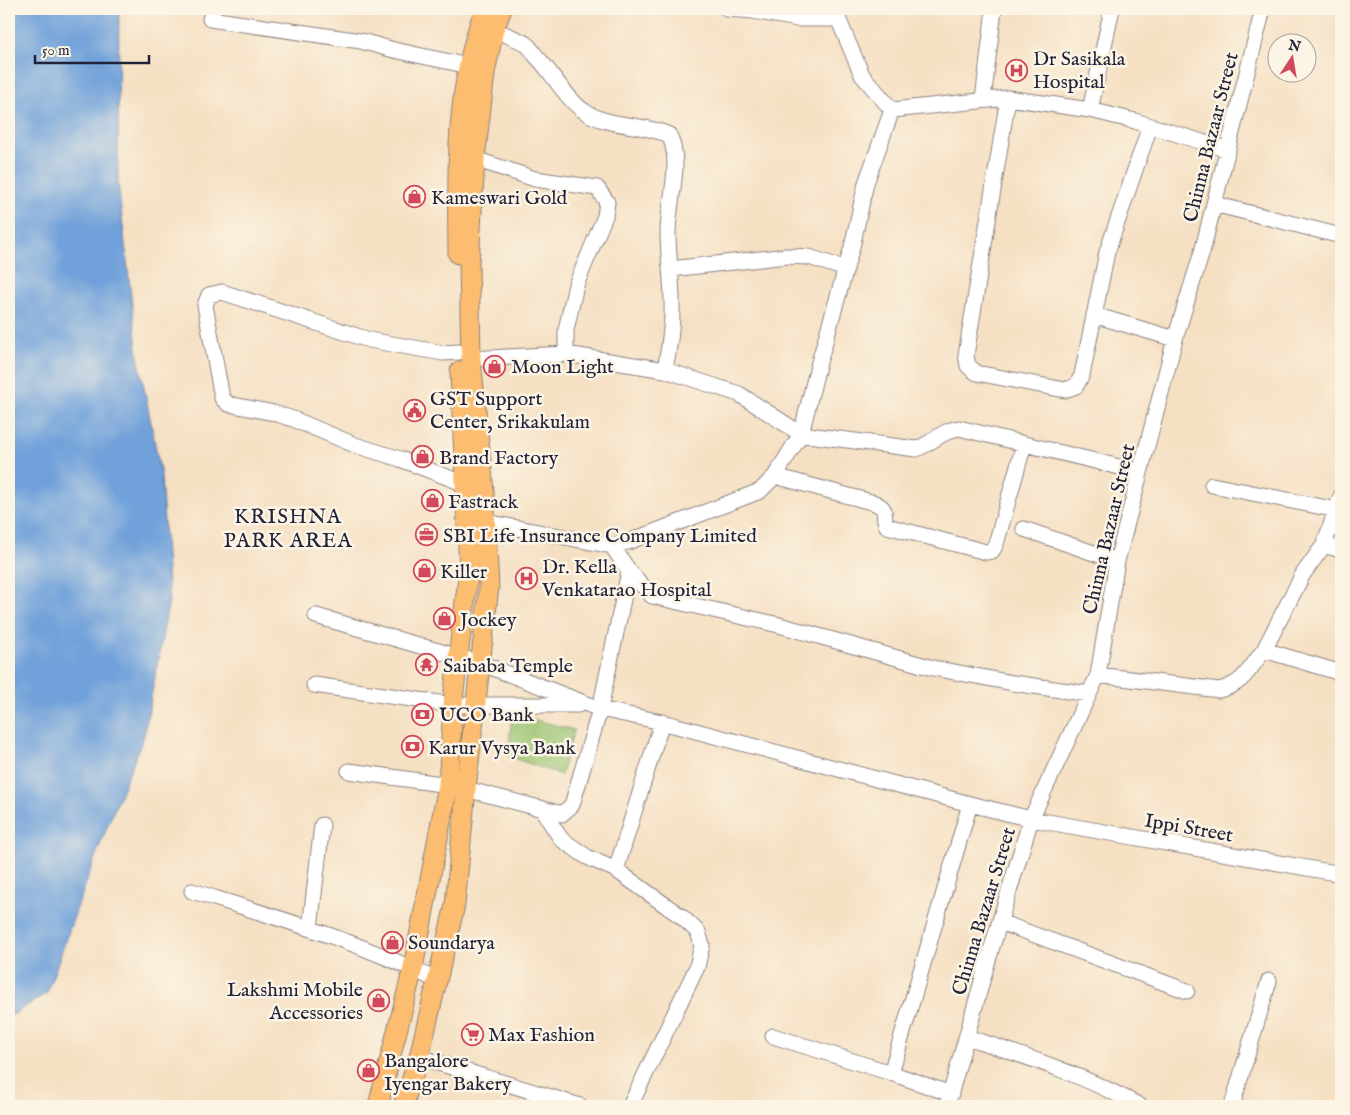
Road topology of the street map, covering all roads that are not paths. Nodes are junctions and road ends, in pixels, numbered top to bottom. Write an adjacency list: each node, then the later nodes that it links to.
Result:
1 (485, 9): 10 (main road)
2 (502, 9): 9 (main road)
3 (727, 9): 7 (street)
4 (994, 9): 12 (street)
5 (1112, 9): 14 (street)
6 (1264, 9): 16 (street, Chinna Bazaar Street)
7 (836, 14): 13 (street)
8 (210, 19): 10 (street)
9 (494, 29): 17 (main road); 20 (street)
10 (469, 66): 25 (main road)
11 (1008, 98): 12 (street); 14 (street); 22 (street)
12 (983, 100): 13 (street)
13 (892, 110): 21 (street)
14 (1090, 110): 15 (street)
15 (1150, 126): 16 (street); 22 (street)
16 (1228, 150): 18 (street, Chinna Bazaar Street)
17 (475, 159): 24 (street); 25 (main road)
18 (1214, 204): 19 (street); 23 (street, Chinna Bazaar Street)
19 (1341, 236)
20 (670, 269): 21 (street); 26 (street)
21 (846, 269): 27 (street)
22 (1094, 315): 23 (street)
23 (1176, 339): 29 (street, Chinna Bazaar Street)
24 (566, 354): 25 (street); 26 (street)
25 (465, 356): 31 (main road); 31 (street); 34 (main road)
26 (665, 370): 27 (street)
27 (801, 434): 28 (street); 30 (street)
28 (1024, 444): 29 (street); 30 (street)
29 (1140, 472): 39 (street, Chinna Bazaar Street)
30 (775, 476): 36 (street)
31 (465, 484): 43 (main road)
32 (1212, 484): 33 (street)
33 (1339, 503): 37 (street)
34 (486, 522): 36 (street); 44 (main road)
35 (1024, 529): 39 (street)
36 (612, 546): 40 (street)
37 (1324, 546): 38 (street); 42 (street)
38 (1341, 550)
39 (1117, 561): 46 (street, Chinna Bazaar Street)
40 (628, 571): 48 (street); 51 (street)
41 (316, 616): 43 (street)
42 (1264, 650): 45 (street); 46 (street)
43 (458, 658): 44 (street); 49 (main road)
44 (480, 663): 50 (main road); 51 (street)
45 (1341, 673)
46 (1098, 675): 48 (street, Chinna Bazaar Street)
47 (314, 685): 49 (street)
48 (1089, 694): 58 (street, Chinna Bazaar Street)
49 (454, 705): 50 (street); 54 (main road)
50 (476, 705): 51 (street); 55 (main road)
51 (594, 707): 52 (street, Ippi Street); 57 (street)
52 (662, 722): 56 (street, Ippi Street); 60 (street)
53 (349, 771): 54 (street)
54 (448, 785): 65 (main road)
55 (466, 789): 57 (street); 66 (main road)
56 (970, 804): 58 (street, Ippi Street); 72 (street)
57 (541, 808): 60 (street)
58 (1031, 819): 61 (street, Ippi Street); 63 (street, Chinna Bazaar Street)
59 (322, 825): 64 (street)
60 (616, 870): 77 (street)
61 (1341, 874)
62 (192, 891): 64 (street)
63 (1000, 922): 68 (street); 70 (street, Chinna Bazaar Street)
64 (310, 928): 65 (street)
65 (413, 968): 66 (street); 74 (main road)
66 (436, 980): 71 (main road)
67 (1269, 981): 79 (street)
68 (1187, 991)
69 (773, 1036): 72 (street)
70 (967, 1037): 73 (street, Chinna Bazaar Street); 78 (street)
71 (419, 1057): 75 (main road); 76 (street)
72 (891, 1073): 73 (street)
73 (949, 1100)
74 (378, 1106)
75 (403, 1106)
76 (580, 1106)
77 (630, 1106)
78 (1140, 1106)
79 (1232, 1106)

